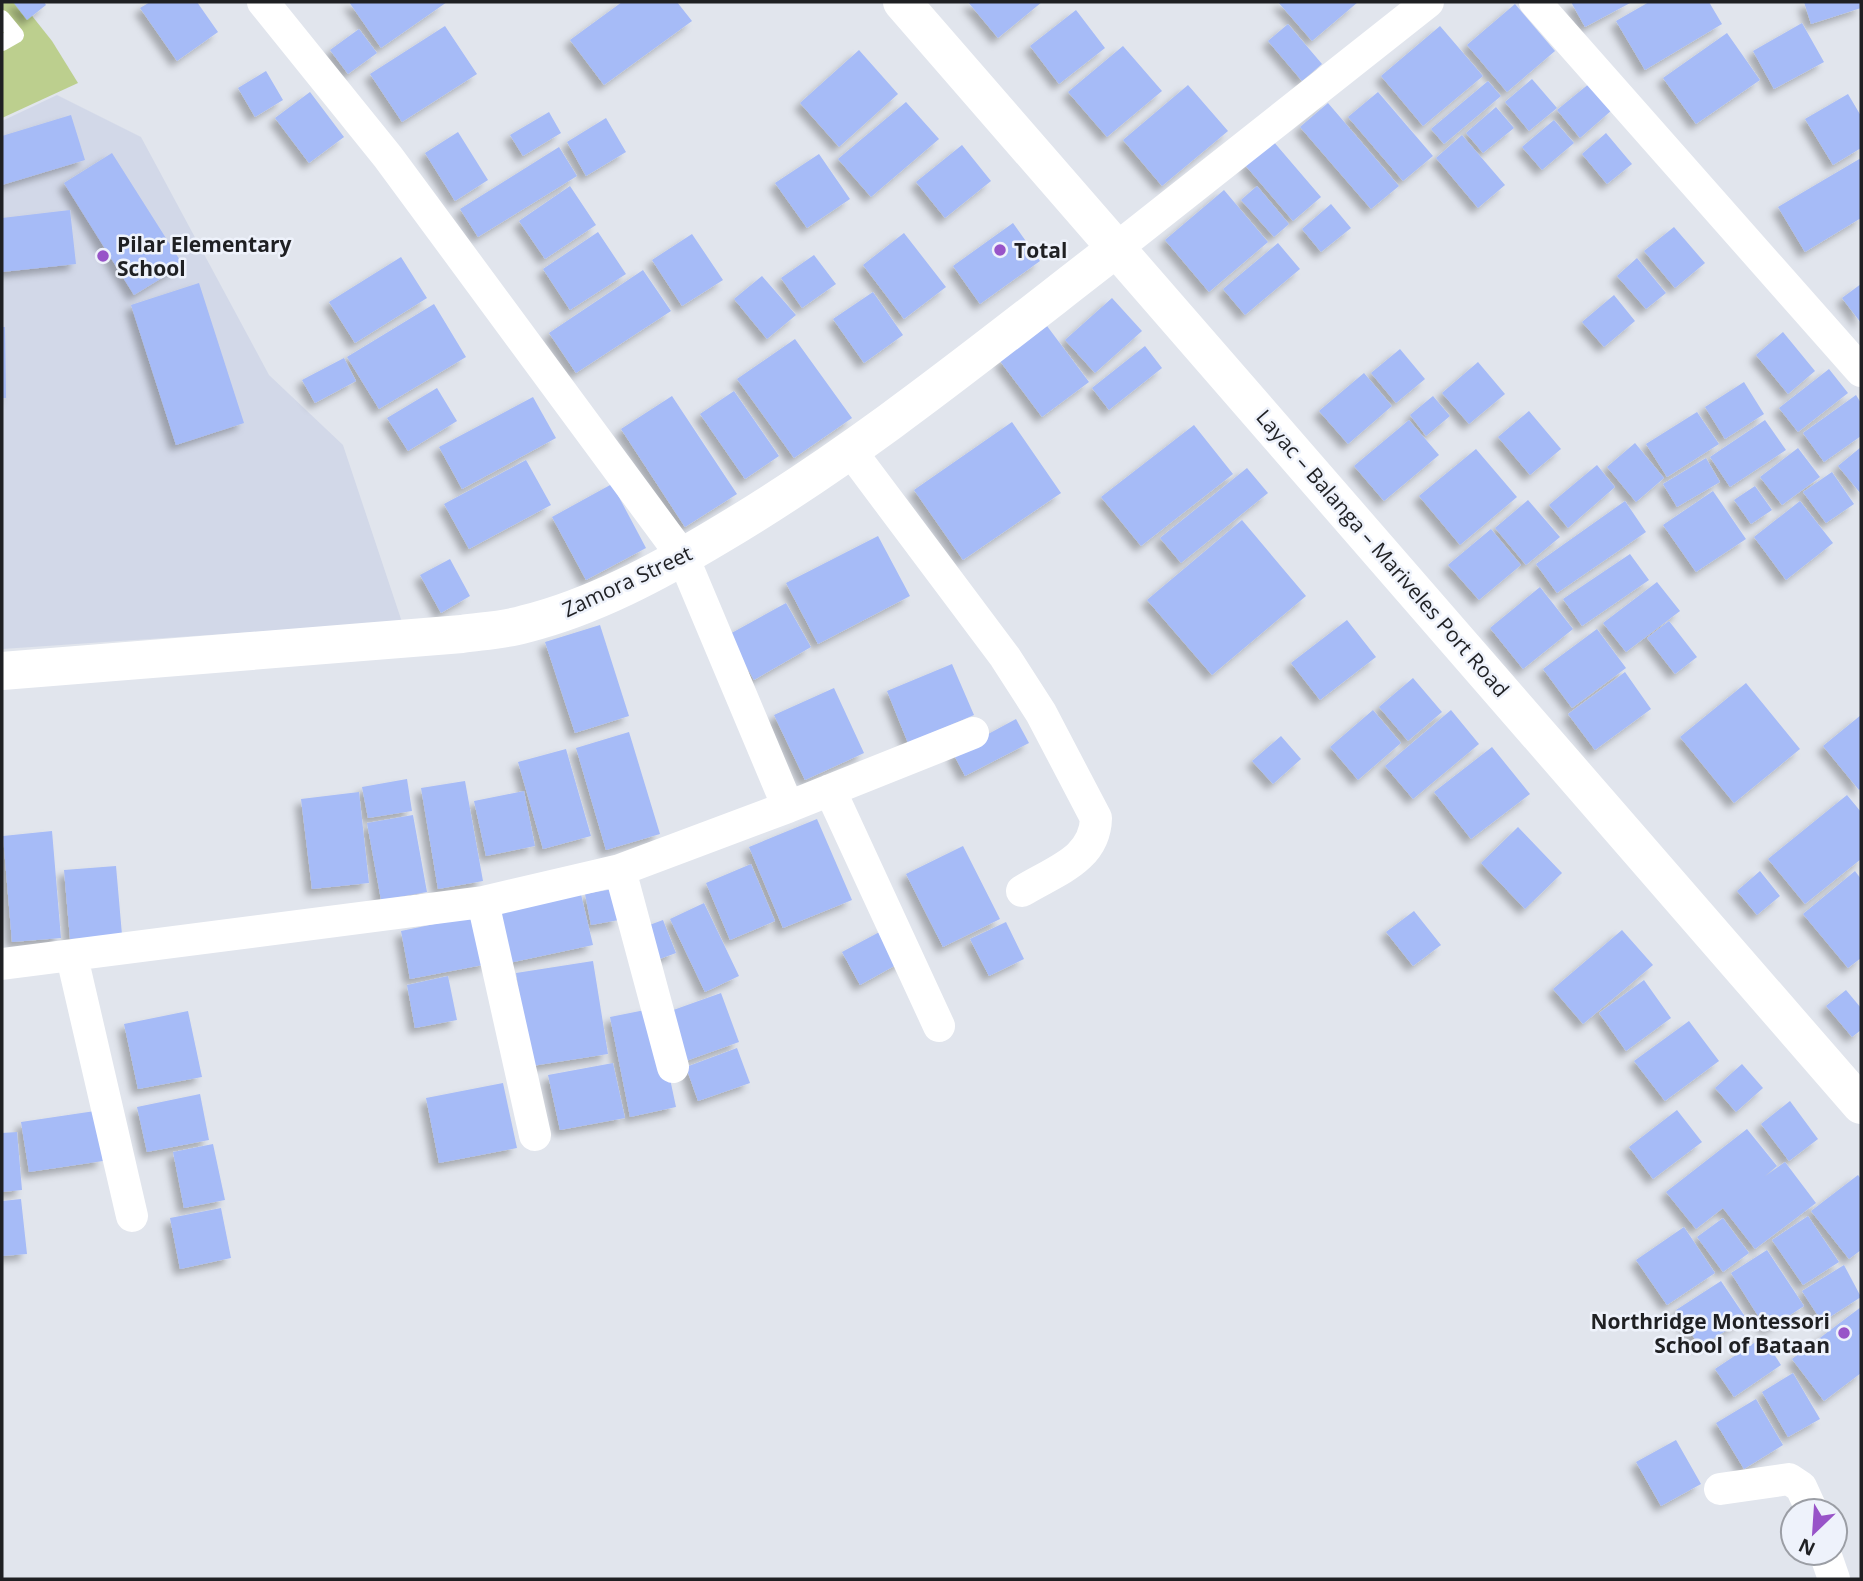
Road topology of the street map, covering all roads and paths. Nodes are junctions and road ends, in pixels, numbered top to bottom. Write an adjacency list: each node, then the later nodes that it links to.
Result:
1 (263, 2): 10 (street)
2 (902, 2): 7 (main road, Layac – Balanga – Mariveles Port Road)
3 (1428, 2): 7 (street)
4 (1535, 2): 8 (street)
5 (2, 18): 6 (lane)
6 (2, 43)
7 (1118, 247): 9 (main road, Zamora Street); 22 (main road, Layac – Balanga – Mariveles Port Road)
8 (1861, 371)
9 (850, 450): 10 (main road, Zamora Street); 16 (street)
10 (683, 557): 11 (main road, Zamora Street); 14 (street)
11 (2, 671)
12 (973, 733): 13 (street)
13 (830, 790): 14 (street); 20 (street)
14 (788, 807): 15 (street)
15 (620, 870): 17 (street); 21 (street)
16 (1022, 891)
17 (483, 902): 18 (street); 23 (street)
18 (72, 957): 19 (street); 24 (street)
19 (2, 964)
20 (939, 1026)
21 (673, 1068)
22 (1861, 1105)
23 (535, 1135)
24 (132, 1216)
25 (1720, 1489): 26 (street)
26 (1806, 1497)

